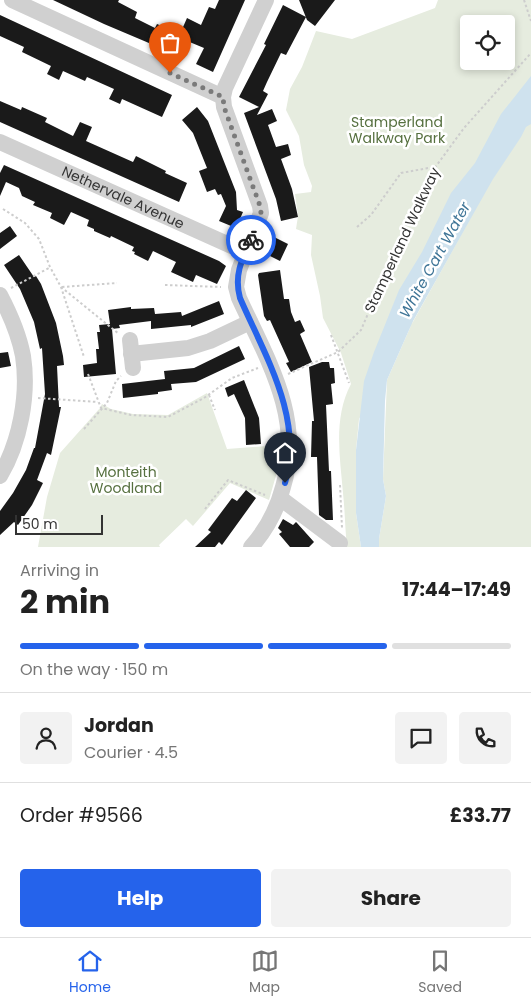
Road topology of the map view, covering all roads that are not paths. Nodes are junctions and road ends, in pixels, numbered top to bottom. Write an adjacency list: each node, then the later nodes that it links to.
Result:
1 (12, 0): 3 (street)
2 (266, 0): 3 (street)
3 (223, 97): 5 (street)
4 (0, 142): 5 (street, Nethervale Avenue)
5 (245, 252): 7 (street)
6 (4, 292): 8 (street)
7 (250, 322): 9 (street); 11 (street)
8 (8, 332): 10 (street)
9 (131, 354)
10 (0, 476)
11 (280, 499): 12 (street); 13 (street)
12 (340, 543)
13 (260, 544)

